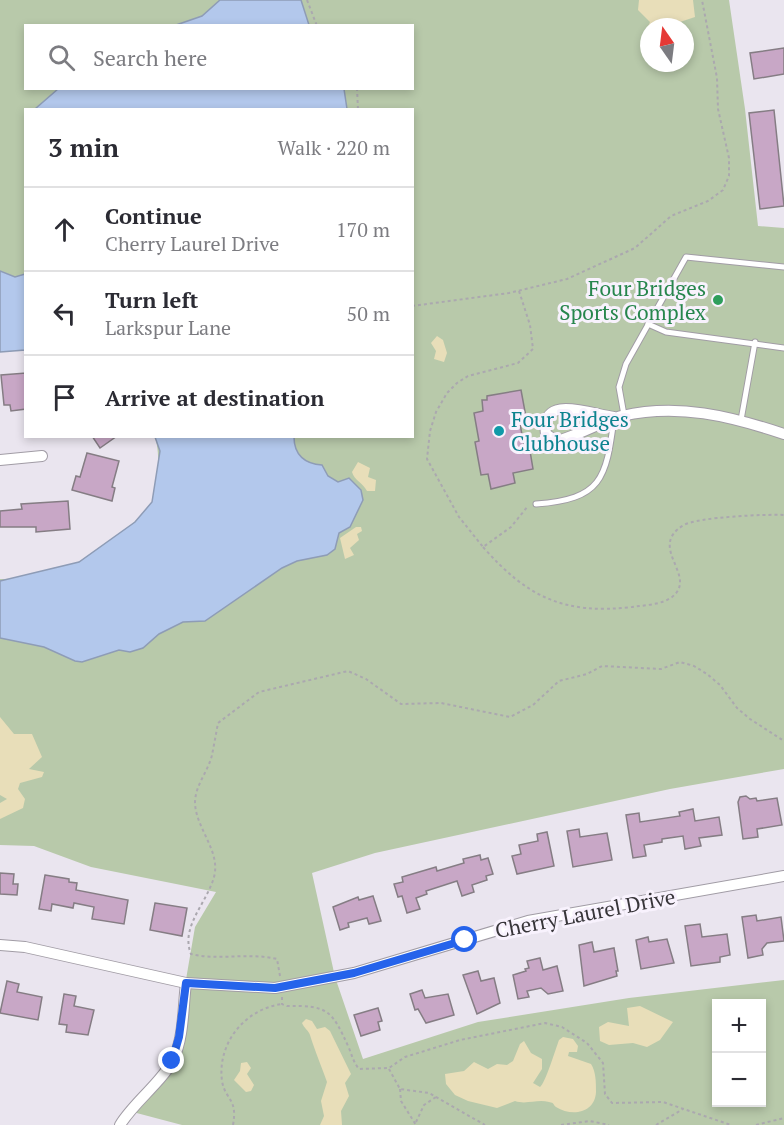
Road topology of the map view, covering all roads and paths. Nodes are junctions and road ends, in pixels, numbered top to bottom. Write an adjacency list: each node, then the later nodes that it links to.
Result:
1 (307, 0): 3 (path)
2 (702, 0): 7 (path)
3 (316, 24)
4 (357, 90): 5 (path)
5 (358, 108)
6 (784, 267): 9 (lane)
7 (519, 291): 8 (path); 19 (path)
8 (414, 306)
9 (648, 324): 10 (lane); 12 (lane)
10 (755, 342): 11 (lane); 13 (lane)
11 (784, 348)
12 (619, 416): 12 (street); 13 (street); 17 (lane)
13 (741, 420): 14 (street)
14 (784, 434)
15 (42, 456): 16 (street)
16 (0, 460)
17 (536, 504): 19 (path)
18 (784, 515): 19 (path)
19 (483, 547)
20 (784, 741): 24 (path)
21 (784, 876): 24 (street, Cherry Laurel Drive)
22 (0, 945): 23 (street, Cherry Laurel Drive)
23 (186, 983): 24 (street, Cherry Laurel Drive); 32 (street)
24 (281, 987): 25 (path)
25 (282, 1004): 26 (path); 33 (path)
26 (389, 1068): 27 (path); 29 (path)
27 (400, 1089): 28 (path); 31 (path)
28 (436, 1097): 31 (path); 34 (path)
29 (683, 1109): 37 (path); 38 (path)
30 (784, 1118): 39 (path)
31 (416, 1124)
32 (120, 1125)
33 (233, 1125)
34 (485, 1125)
35 (561, 1125): 36 (path)
36 (609, 1125)
37 (656, 1125)
38 (731, 1125)
39 (756, 1125)

